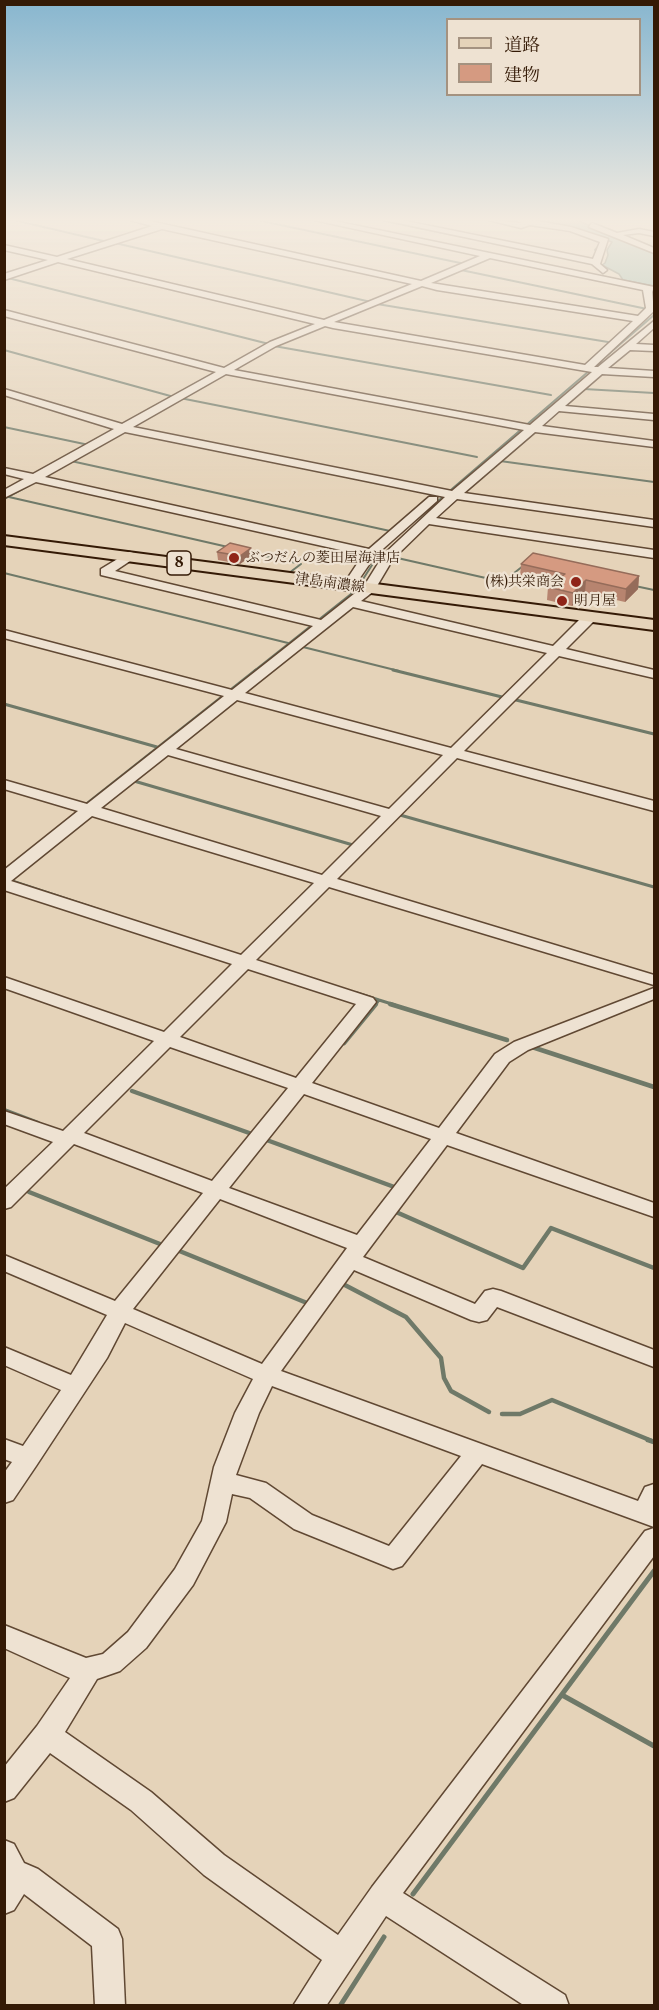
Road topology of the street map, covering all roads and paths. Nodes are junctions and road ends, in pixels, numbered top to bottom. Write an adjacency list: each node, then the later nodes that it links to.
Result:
1 (4, 313): 12 (street)
2 (282, 313): 7 (street)
3 (350, 313): 7 (street)
4 (601, 313): 6 (street)
5 (647, 313): 6 (street)
6 (640, 319): 11 (street)
7 (325, 323): 11 (street); 12 (street)
8 (654, 324): 9 (street)
9 (628, 347): 10 (street); 11 (street)
10 (654, 348)
11 (593, 370): 13 (street); 15 (street); 17 (street)
12 (225, 371): 17 (street); 18 (street)
13 (654, 374)
14 (4, 392): 18 (street)
15 (558, 408): 16 (street); 17 (street)
16 (654, 417)
17 (526, 427): 19 (street); 22 (street)
18 (123, 428): 21 (street); 22 (street)
19 (654, 444)
20 (4, 471): 21 (street)
21 (35, 478): 23 (street); 27 (street)
22 (447, 494): 24 (street); 25 (street); 27 (street)
23 (4, 495)
24 (426, 520): 28 (street); 30 (street)
25 (654, 524)
26 (4, 540): 29 (main road, 津島南濃線 / 8)
27 (371, 553): 30 (street)
28 (654, 554)
29 (129, 556): 30 (main road, 津島南濃線 / 8); 33 (street)
30 (359, 586): 31 (street); 32 (main road, 津島南濃線 / 8)
31 (350, 602): 33 (street); 36 (street)
32 (590, 616): 34 (main road, 津島南濃線 / 8); 36 (street)
33 (317, 623): 38 (street)
34 (654, 625)
35 (4, 634): 38 (street)
36 (556, 651): 37 (street); 40 (street)
37 (654, 674)
38 (229, 694): 39 (street); 40 (street)
39 (165, 750): 43 (street); 44 (street)
40 (454, 753): 42 (street); 44 (street)
41 (4, 784): 43 (street)
42 (654, 806)
43 (84, 809): 45 (street); 46 (street)
44 (393, 815): 46 (street)
45 (5, 880): 47 (street)
46 (327, 881): 47 (street); 48 (street)
47 (247, 960): 51 (street); 52 (street)
48 (654, 980)
49 (4, 982): 51 (street)
50 (654, 993): 54 (street)
51 (167, 1040): 52 (street); 55 (street)
52 (304, 1088): 54 (street); 56 (street)
53 (4, 1117): 55 (street)
54 (443, 1137): 58 (street); 59 (street)
55 (69, 1138): 56 (street); 57 (street)
56 (221, 1192): 59 (street); 61 (street)
57 (4, 1202)
58 (654, 1210)
59 (355, 1252): 63 (street); 64 (street)
60 (4, 1263): 61 (street)
61 (120, 1311): 64 (street); 65 (street)
62 (4, 1355): 65 (street)
63 (654, 1359)
64 (266, 1375): 67 (street); 69 (street)
65 (76, 1387): 68 (street)
66 (4, 1448): 68 (street)
67 (479, 1451): 69 (street); 71 (street)
68 (28, 1459): 70 (street)
69 (223, 1482): 74 (street)
70 (4, 1493)
71 (651, 1508)
72 (654, 1538): 78 (street)
73 (4, 1636): 74 (street)
74 (86, 1670): 75 (street)
75 (47, 1734): 76 (street); 79 (street)
76 (4, 1789)
77 (8, 1876): 80 (street)
78 (382, 1897): 79 (street); 82 (street)
79 (342, 1956): 81 (street)
80 (110, 2006)
81 (308, 2006)
82 (554, 2006)

